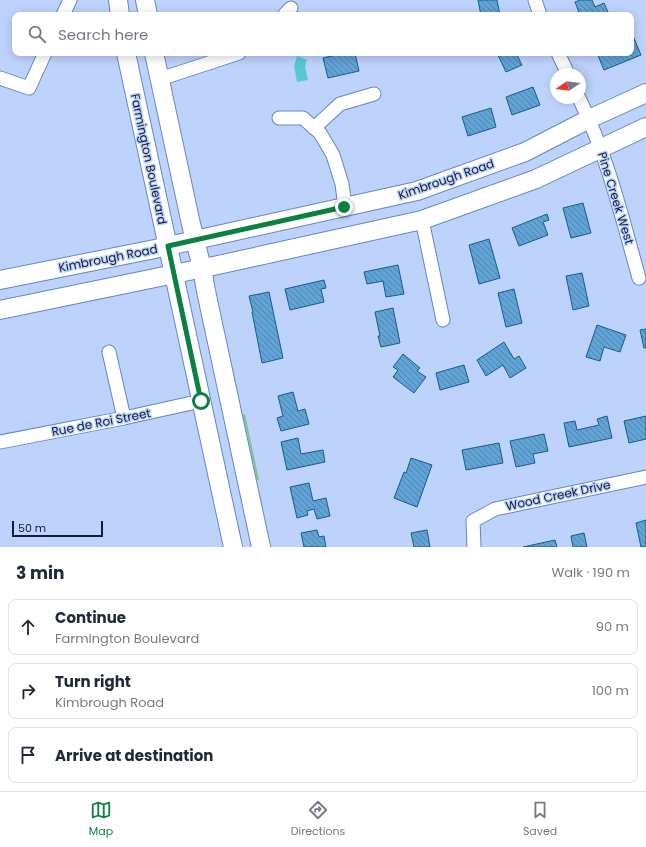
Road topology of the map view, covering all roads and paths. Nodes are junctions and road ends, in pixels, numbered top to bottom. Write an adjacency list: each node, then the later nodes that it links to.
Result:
1 (70, 0): 5 (street)
2 (118, 0): 6 (street)
3 (145, 0): 7 (street)
4 (536, 0): 8 (street)
5 (64, 12)
6 (120, 12)
7 (147, 12)
8 (539, 12)
9 (44, 56): 15 (street)
10 (127, 56): 28 (street, Farmington Boulevard)
11 (155, 56): 16 (street)
12 (230, 56): 16 (street)
13 (559, 56): 14 (street)
14 (565, 68)
15 (0, 78)
16 (160, 79): 27 (street)
17 (646, 93): 21 (street, Kimbrough Road)
18 (374, 94): 23 (street)
19 (582, 104): 21 (street, Pine Creek West)
20 (279, 118): 23 (street)
21 (590, 119): 24 (street, Pine Creek West); 25 (street, Kimbrough Road)
22 (646, 127): 24 (street)
23 (314, 128): 25 (street)
24 (601, 148): 26 (street); 31 (street, Pine Creek West)
25 (344, 207): 27 (street, Kimbrough Road)
26 (422, 220): 29 (street); 34 (street)
27 (195, 240): 28 (street, Kimbrough Road); 29 (street)
28 (168, 246): 30 (street, Farmington Boulevard); 32 (street, Kimbrough Road)
29 (202, 268): 30 (street); 41 (street)
30 (174, 274): 33 (street); 36 (street, Farmington Boulevard)
31 (639, 278)
32 (0, 280)
33 (0, 310)
34 (443, 320)
35 (110, 352): 37 (street)
36 (201, 401): 37 (street, Rue de Roi Street); 40 (street, Farmington Boulevard)
37 (124, 418): 38 (street, Rue de Roi Street)
38 (1, 438)
39 (646, 477): 42 (street, Wood Creek Drive)
40 (233, 547)
41 (261, 547)
42 (474, 547)

